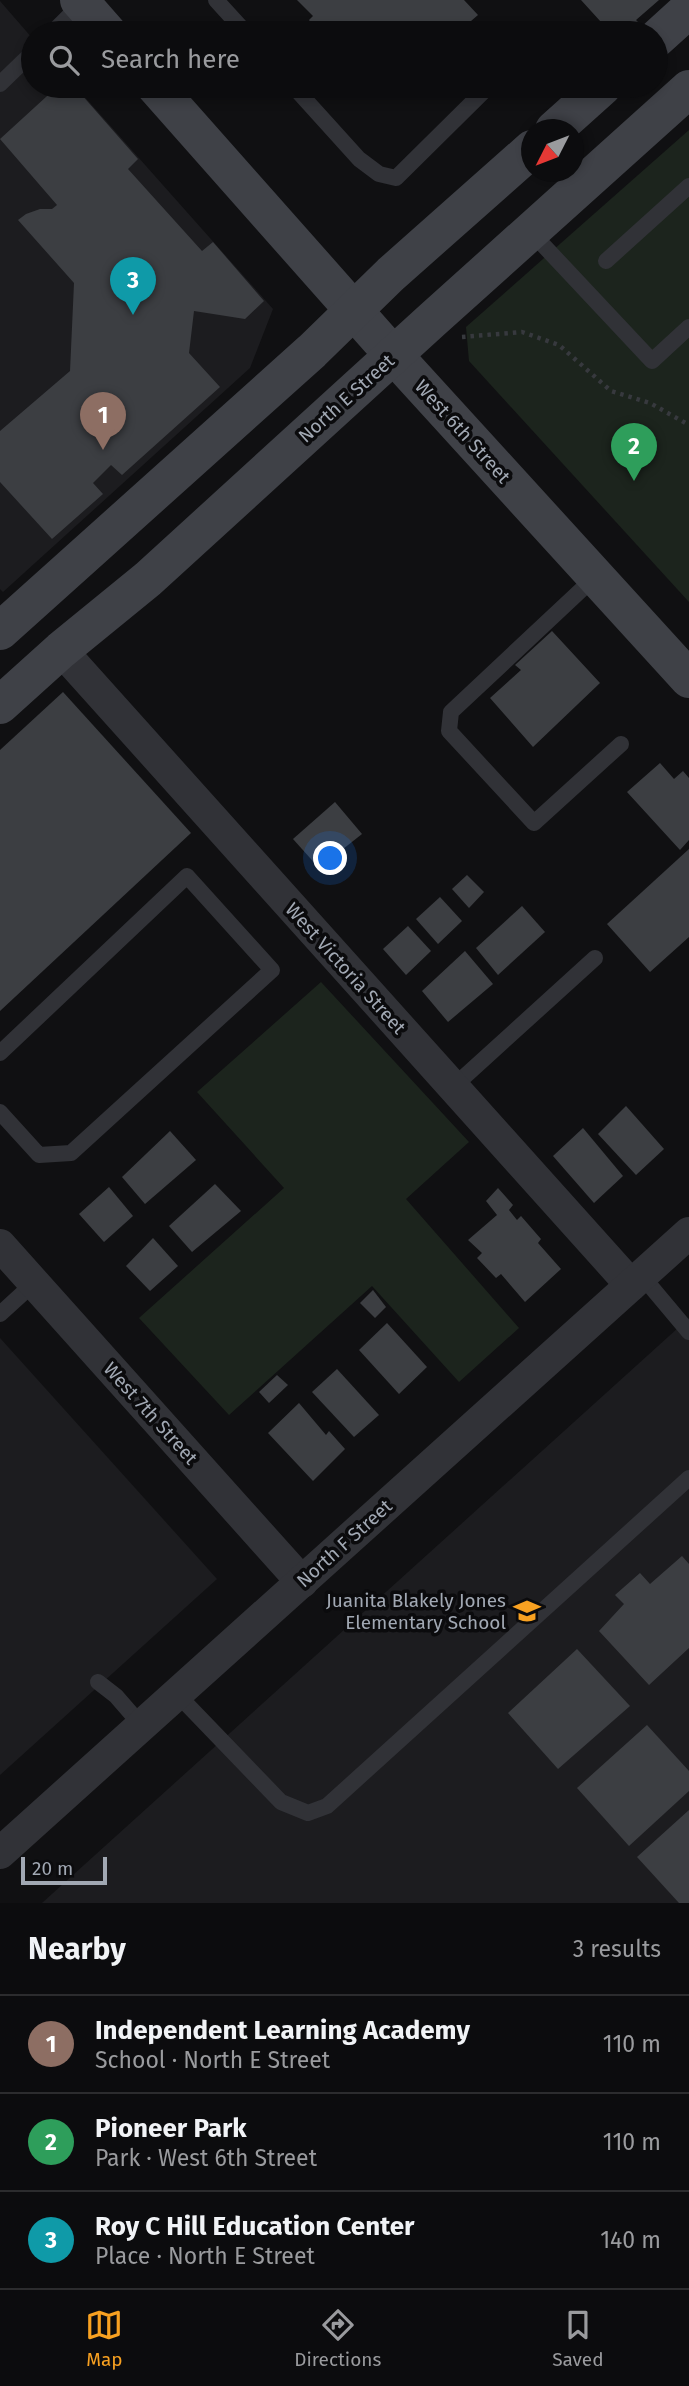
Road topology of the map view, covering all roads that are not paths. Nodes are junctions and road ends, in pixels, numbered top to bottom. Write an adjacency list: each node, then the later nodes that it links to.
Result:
1 (216, 0): 6 (lane)
2 (83, 1): 4 (lane); 5 (main road)
3 (689, 9): 7 (main road)
4 (64, 21)
5 (99, 21)
6 (235, 21)
7 (668, 28)
8 (21, 64): 9 (lane)
9 (0, 84)
10 (689, 89): 18 (main road, North E Street)
11 (166, 98): 20 (main road, West 6th Street)
12 (304, 98): 13 (lane)
13 (477, 98)
14 (590, 98): 15 (main road)
15 (566, 119)
16 (521, 158): 20 (main road)
17 (689, 186): 19 (lane)
18 (530, 231): 21 (lane); 22 (main road, North E Street)
19 (606, 261)
20 (354, 311): 22 (main road, West 6th Street); 24 (main road)
21 (689, 327)
22 (393, 355): 23 (main road, West 6th Street); 25 (main road, North E Street)
23 (595, 576): 26 (main road, West 6th Street); 28 (lane)
24 (0, 631)
25 (61, 650): 27 (main road, North E Street); 31 (street, West Victoria Street)
26 (689, 679)
27 (0, 705)
28 (621, 744)
29 (595, 958): 31 (lane)
30 (0, 1053): 32 (lane)
31 (453, 1087): 35 (street, West Victoria Street)
32 (0, 1112)
33 (689, 1233): 35 (street, North F Street)
34 (0, 1245): 36 (street, West 7th Street)
35 (636, 1280): 38 (lane); 40 (street, North F Street)
36 (34, 1283): 37 (lane); 40 (street, West 7th Street)
37 (0, 1314)
38 (689, 1332)
39 (689, 1478): 42 (lane)
40 (302, 1582): 42 (street, North F Street)
41 (98, 1682): 43 (lane)
42 (177, 1694): 43 (street, North F Street)
43 (142, 1726): 44 (street, North F Street)
44 (0, 1853)

